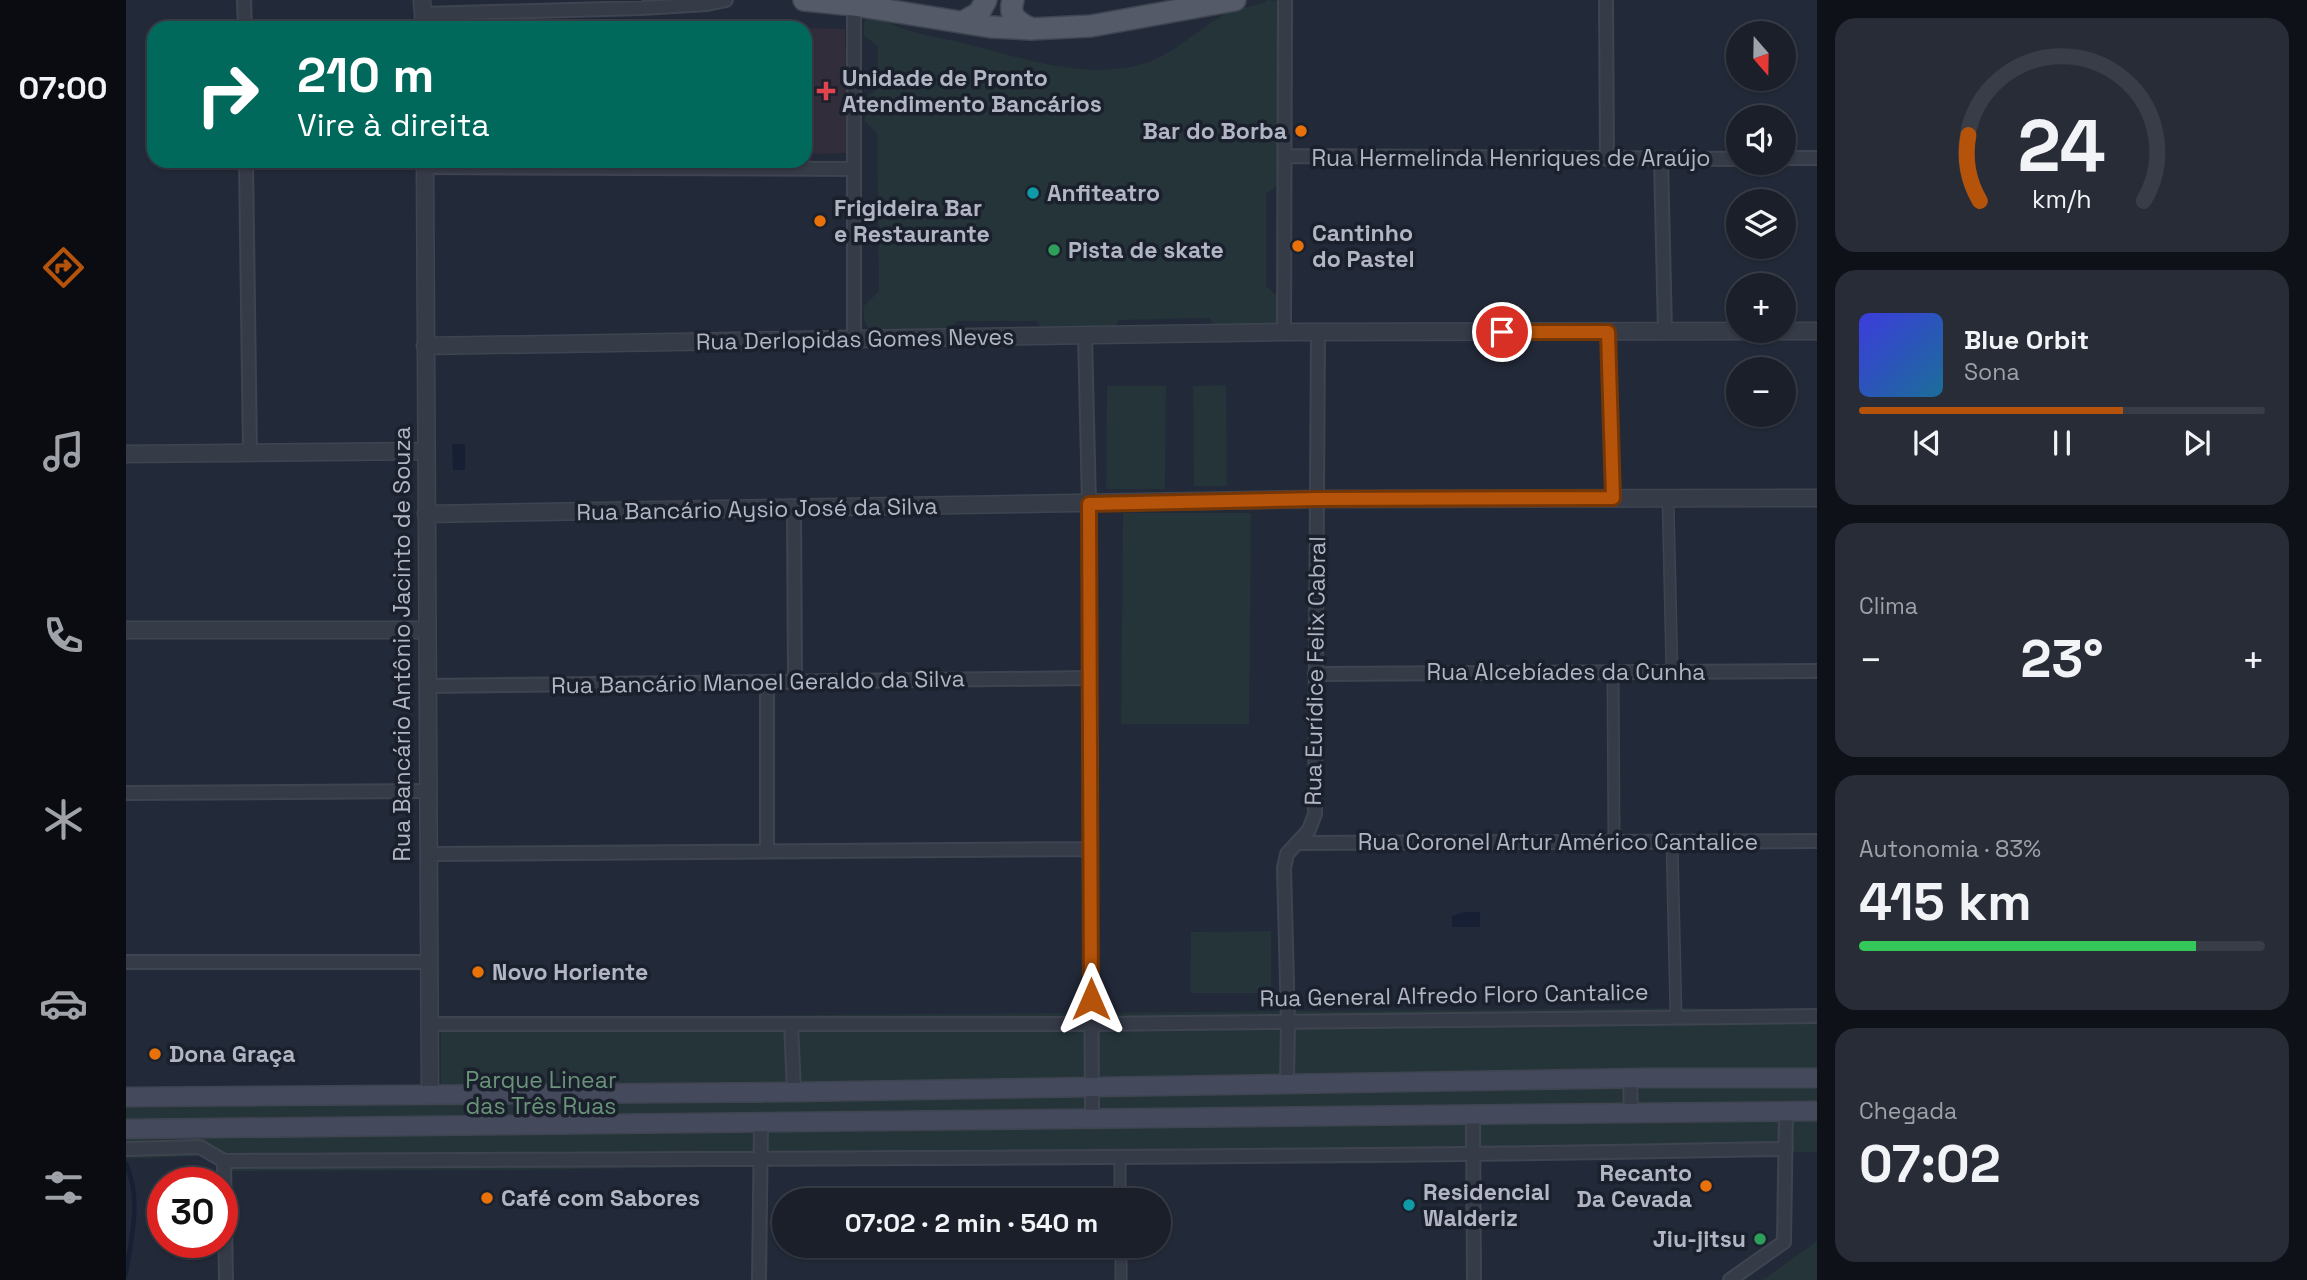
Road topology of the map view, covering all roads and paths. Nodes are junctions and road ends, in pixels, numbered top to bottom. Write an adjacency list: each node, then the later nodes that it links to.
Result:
1 (244, 0): 11 (street)
2 (726, 0): 10 (street)
3 (804, 0): 9 (main road)
4 (986, 0): 12 (main road)
5 (1013, 0): 13 (main road)
6 (1235, 0): 13 (main road)
7 (1285, 0): 14 (street)
8 (1606, 0): 17 (street)
9 (854, 5): 12 (main road); 23 (street)
10 (423, 14)
11 (245, 21)
12 (963, 22): 13 (main road)
13 (1031, 29)
14 (1285, 156): 17 (street, Rua Hermelinda Henriques de Araújo); 26 (street)
15 (1796, 158): 16 (street)
16 (1817, 158)
17 (1607, 159): 19 (street, Rua Hermelinda Henriques de Araújo)
18 (1726, 159): 19 (street, Rua Hermelinda Henriques de Araújo)
19 (1661, 160): 24 (street)
20 (246, 168): 33 (street)
21 (425, 168): 31 (street, Rua Bancário Antônio Jacinto de Souza)
22 (768, 168): 23 (street)
23 (854, 169): 30 (street)
24 (1665, 331): 25 (street, Rua Derlopidas Gomes Neves); 28 (street, Rua Derlopidas Gomes Neves)
25 (1817, 331)
26 (1284, 332): 27 (street, Rua Derlopidas Gomes Neves); 29 (street, Rua Derlopidas Gomes Neves)
27 (1318, 332): 28 (street, Rua Derlopidas Gomes Neves); 38 (street, Rua Eurídice Felix Cabral)
28 (1608, 332): 35 (street)
29 (1085, 335): 30 (street, Rua Derlopidas Gomes Neves); 39 (street)
30 (854, 339): 31 (street, Rua Derlopidas Gomes Neves)
31 (425, 346): 32 (street, Rua Bancário Antônio Jacinto de Souza)
32 (425, 451): 33 (street); 41 (street, Rua Bancário Antônio Jacinto de Souza)
33 (250, 453): 34 (street)
34 (126, 454)
35 (1613, 498): 36 (street, Rua Bancário Aysio José da Silva); 38 (street, Rua Bancário Aysio José da Silva)
36 (1668, 498): 37 (street, Rua Bancário Aysio José da Silva); 46 (street)
37 (1817, 498)
38 (1317, 499): 39 (street, Rua Bancário Aysio José da Silva); 47 (street, Rua Eurídice Felix Cabral)
39 (1089, 504): 40 (street, Rua Bancário Aysio José da Silva); 48 (street)
40 (793, 508): 41 (street, Rua Bancário Aysio José da Silva); 50 (street)
41 (426, 514): 43 (street, Rua Bancário Antônio Jacinto de Souza)
42 (126, 629): 43 (street)
43 (426, 630): 51 (street, Rua Bancário Antônio Jacinto de Souza)
44 (1817, 671): 46 (street, Rua Alcebíades da Cunha)
45 (1613, 672): 46 (street, Rua Alcebíades da Cunha); 47 (street, Rua Alcebíades da Cunha); 55 (street)
46 (1672, 672)
47 (1315, 674): 57 (street, Rua Eurídice Felix Cabral)
48 (1089, 678): 50 (street, Rua Bancário Manoel Geraldo da Silva); 58 (street)
49 (767, 682): 50 (street, Rua Bancário Manoel Geraldo da Silva); 51 (street, Rua Bancário Manoel Geraldo da Silva); 59 (street)
50 (795, 682)
51 (427, 686): 52 (street, Rua Bancário Antônio Jacinto de Souza)
52 (427, 791): 53 (street); 60 (street, Rua Bancário Antônio Jacinto de Souza)
53 (126, 793)
54 (1817, 841): 56 (street, Rua Coronel Artur Américo Cantalice)
55 (1614, 842): 56 (street, Rua Coronel Artur Américo Cantalice); 57 (street, Rua Coronel Artur Américo Cantalice)
56 (1672, 842): 63 (street)
57 (1298, 843): 65 (street, Rua Eurídice Felix Cabral)
58 (1090, 849): 59 (street); 68 (street)
59 (767, 851): 60 (street)
60 (428, 854): 62 (street, Rua Bancário Antônio Jacinto de Souza)
61 (126, 962): 62 (street)
62 (429, 962): 66 (street, Rua Bancário Antônio Jacinto de Souza)
63 (1676, 1016): 64 (street, Rua General Alfredo Floro Cantalice); 65 (street, Rua General Alfredo Floro Cantalice)
64 (1817, 1016)
65 (1288, 1022): 68 (street, Rua General Alfredo Floro Cantalice); 71 (street, Rua Eurídice Felix Cabral)
66 (428, 1024): 67 (street, Rua General Alfredo Floro Cantalice); 74 (street, Rua Bancário Antônio Jacinto de Souza)
67 (791, 1024): 68 (street, Rua General Alfredo Floro Cantalice); 73 (street)
68 (1091, 1024): 72 (street)
69 (1817, 1078): 70 (main road)
70 (1630, 1079): 71 (main road); 78 (street)
71 (1287, 1084): 72 (main road)
72 (1092, 1087): 73 (main road); 80 (street)
73 (794, 1091): 74 (main road)
74 (430, 1095): 75 (main road); 82 (main road, Rua Bancário Antônio Jacinto de Souza)
75 (126, 1097)
76 (1786, 1110): 77 (main road); 78 (main road); 85 (street)
77 (1817, 1111)
78 (1631, 1112): 79 (main road)
79 (1473, 1113): 80 (main road); 86 (street)
80 (1092, 1119): 81 (main road)
81 (761, 1123): 82 (main road); 87 (street)
82 (430, 1126): 83 (main road)
83 (126, 1129)
84 (126, 1149): 89 (street)
85 (1786, 1149): 86 (street); 96 (street)
86 (1473, 1155): 88 (street); 95 (street)
87 (760, 1158): 88 (street); 89 (street); 93 (street)
88 (1120, 1158): 90 (street)
89 (225, 1161): 92 (street)
90 (1120, 1188)
91 (1121, 1258): 94 (street)
92 (226, 1280)
93 (759, 1280)
94 (1121, 1280)
95 (1474, 1280)
96 (1730, 1280)

